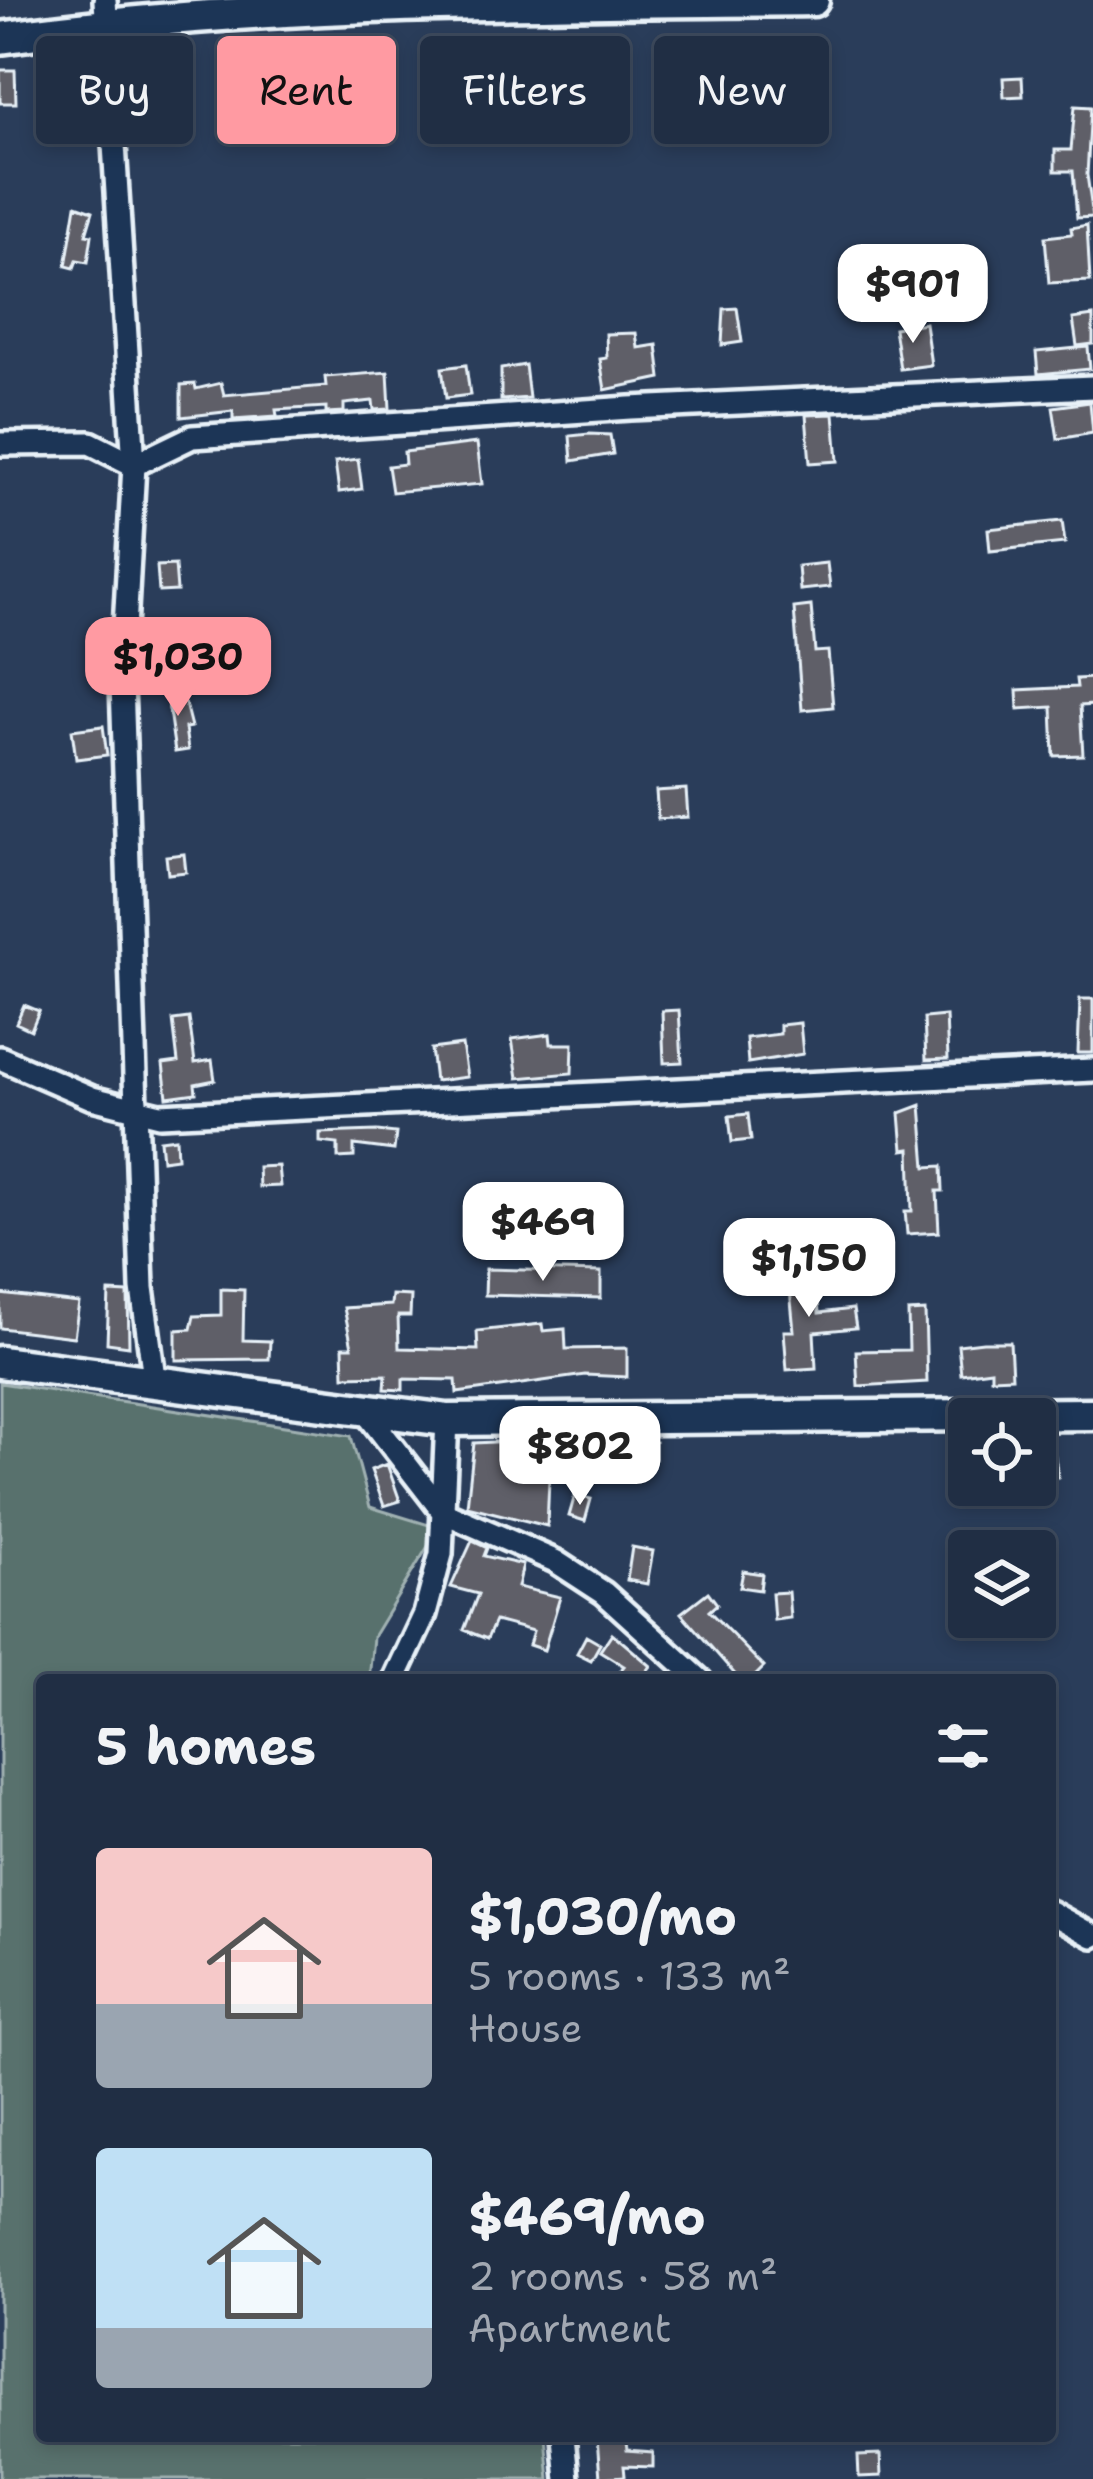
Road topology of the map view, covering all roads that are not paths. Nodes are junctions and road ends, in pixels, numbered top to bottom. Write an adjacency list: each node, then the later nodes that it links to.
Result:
1 (813, 0): 2 (street)
2 (105, 10): 3 (street); 6 (street)
3 (0, 38)
4 (1093, 387): 6 (street)
5 (0, 443): 6 (street)
6 (134, 465): 9 (street)
7 (0, 1058): 9 (street)
8 (1093, 1070): 9 (street)
9 (134, 1112): 11 (street)
10 (0, 1362): 11 (street)
11 (155, 1385): 12 (street)
12 (365, 1411): 14 (street); 15 (street)
13 (1093, 1414): 14 (street)
14 (447, 1420): 15 (street)
15 (443, 1511): 16 (street); 17 (street)
16 (397, 1674)
17 (693, 1674)
18 (1056, 1915): 19 (street)
19 (1093, 1936)
20 (564, 2442): 21 (street)
21 (567, 2479)

